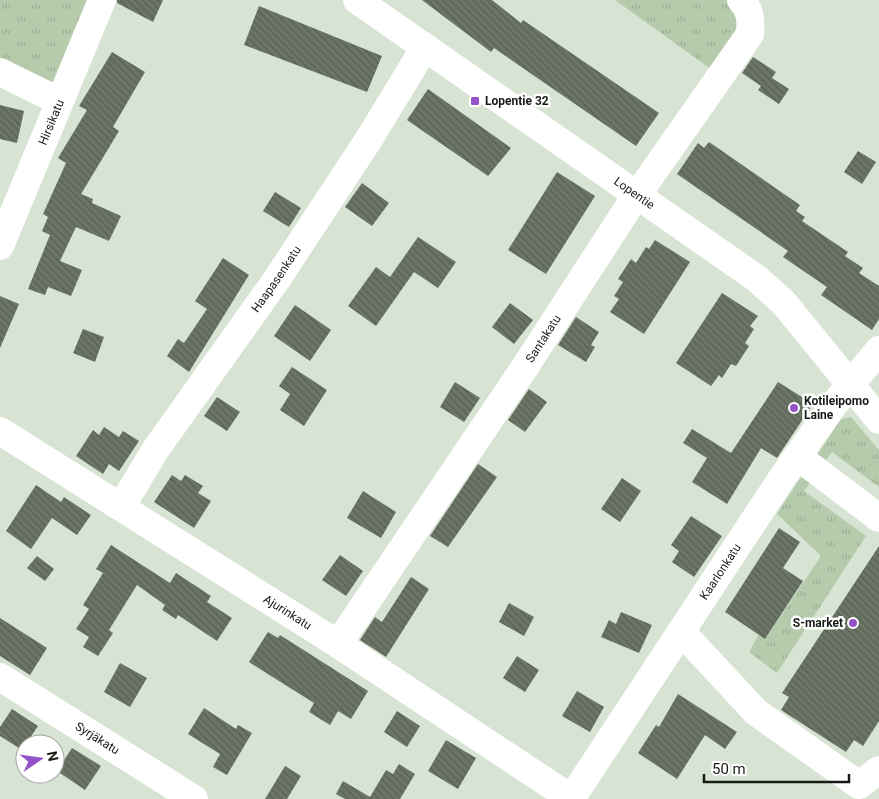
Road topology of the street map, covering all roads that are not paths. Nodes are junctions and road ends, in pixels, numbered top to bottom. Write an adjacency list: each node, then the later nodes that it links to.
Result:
1 (102, 0): 6 (street, Hirsikatu)
2 (357, 0): 4 (street, Lopentie)
3 (741, 0): 7 (street, Santakatu)
4 (425, 47): 7 (street, Lopentie); 14 (street, Haapasenkatu)
5 (0, 72): 6 (street)
6 (59, 100): 8 (street, Hirsikatu)
7 (638, 194): 10 (street, Lopentie); 17 (street, Santakatu)
8 (0, 246)
9 (879, 350): 10 (street, Kaarlonkatu)
10 (851, 384): 11 (street, Lopentie); 13 (street, Kaarlonkatu)
11 (879, 420)
12 (0, 431): 14 (street, Ajurinkatu)
13 (797, 456): 15 (street); 16 (street, Kaarlonkatu)
14 (121, 508): 17 (street, Ajurinkatu)
15 (879, 518)
16 (679, 634): 19 (street); 21 (street, Kaarlonkatu)
17 (338, 644): 21 (street, Ajurinkatu)
18 (0, 677): 20 (street, Syrjäkatu)
19 (879, 770)
20 (194, 799)
21 (571, 799)

